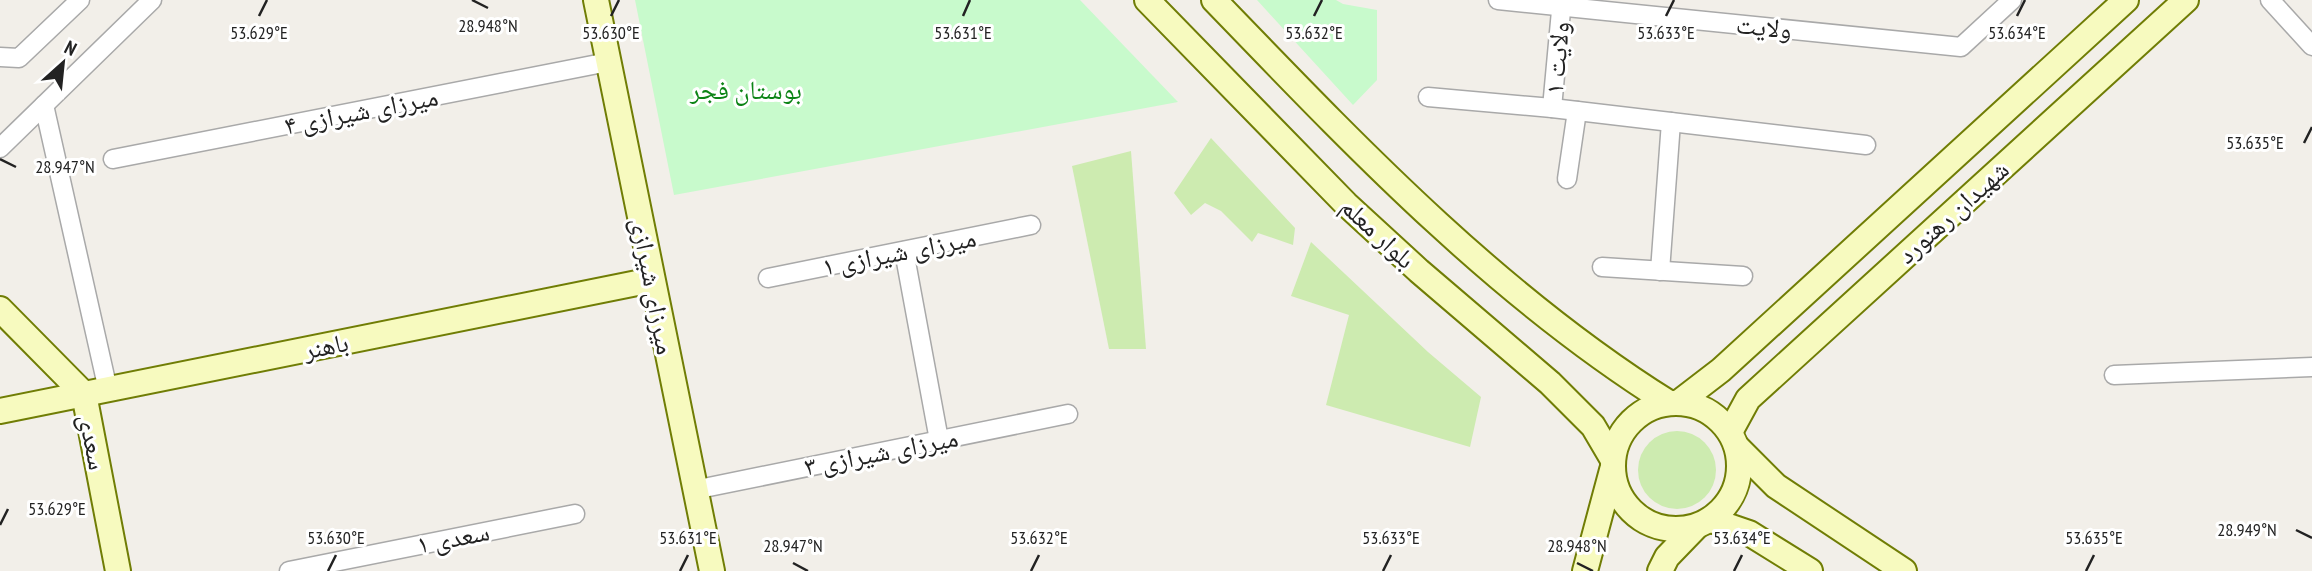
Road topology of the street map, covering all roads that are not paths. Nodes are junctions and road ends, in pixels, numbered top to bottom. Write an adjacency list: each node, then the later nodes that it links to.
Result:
1 (80, 0): 13 (street)
2 (152, 0): 16 (street)
3 (596, 0): 14 (street, میرزای شیرازی)
4 (1147, 0): 41 (street, بلوار معلم)
5 (1214, 0): 36 (street, بلوار معلم)
6 (1498, 0): 11 (street, ولایت)
7 (2012, 0): 11 (street, ولایت)
8 (2126, 0): 36 (street, شهیدان رهنورد)
9 (2186, 0): 40 (street, شهیدان رهنورد)
10 (2270, 0): 12 (street)
11 (1562, 3): 17 (street, ولایت ۱)
12 (2312, 46)
13 (0, 57)
14 (608, 62): 22 (street, میرزای شیرازی ۴); 30 (street, میرزای شیرازی)
15 (1428, 97): 17 (street)
16 (44, 105): 21 (street); 34 (street)
17 (1552, 108): 18 (street)
18 (1577, 111): 19 (street); 23 (street)
19 (1671, 122): 20 (street); 27 (street)
20 (1866, 145)
21 (0, 148)
22 (113, 159)
23 (1567, 179)
24 (1031, 225): 25 (street, میرزای شیرازی ۱)
25 (904, 251): 29 (street, میرزای شیرازی ۱); 39 (street)
26 (1602, 267): 27 (street)
27 (1660, 271): 28 (street)
28 (1743, 276)
29 (768, 278)
30 (652, 280): 34 (street, باهنر); 42 (street, میرزای شیرازی)
31 (0, 309): 35 (street)
32 (2312, 367): 33 (street)
33 (2114, 375)
34 (108, 390): 35 (street, باهنر)
35 (83, 394): 37 (street, باهنر); 45 (street, سعدی)
36 (1673, 403): 40 (street); 41 (street)
37 (0, 411)
38 (1068, 414): 39 (street, میرزای شیرازی ۳)
39 (939, 440): 42 (street, میرزای شیرازی ۳)
40 (1734, 440): 44 (street); 51 (street)
41 (1613, 465): 44 (street); 48 (street)
42 (694, 490): 47 (street, میرزای شیرازی)
43 (575, 514): 46 (street, سعدی ۱)
44 (1703, 524): 49 (street); 50 (street)
45 (118, 571)
46 (289, 571)
47 (712, 571)
48 (1585, 571)
49 (1660, 571)
50 (1810, 571)
51 (1904, 571)

